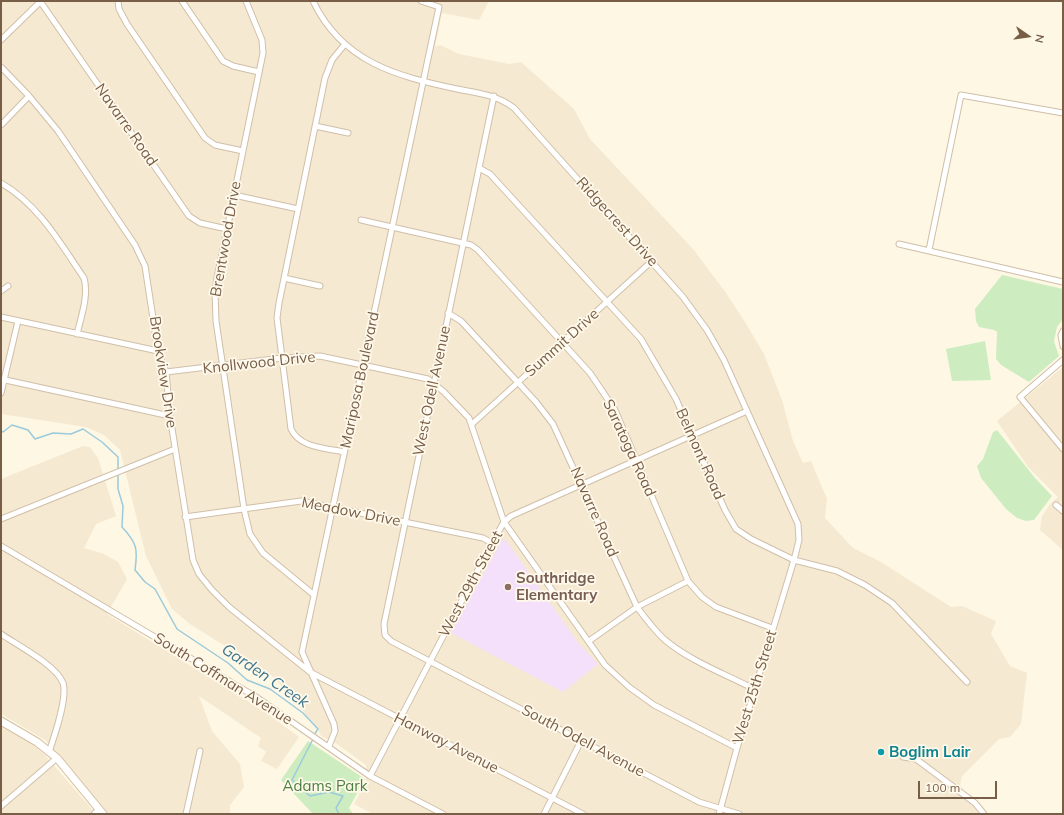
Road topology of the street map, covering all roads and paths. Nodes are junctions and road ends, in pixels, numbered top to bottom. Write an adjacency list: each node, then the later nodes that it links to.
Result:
1 (40, 1): 7 (street); 25 (street, Navarre Road)
2 (118, 1): 18 (street)
3 (182, 1): 10 (street)
4 (246, 1): 10 (street, Brentwood Drive)
5 (313, 1): 8 (street, Ridgecrest Drive)
6 (421, 1): 11 (street, Mariposa Boulevard)
7 (1, 40)
8 (345, 44): 11 (street, Ridgecrest Drive); 16 (street)
9 (1, 68): 12 (street, Brookview Drive)
10 (259, 72): 18 (street, Brentwood Drive)
11 (424, 82): 13 (street, Ridgecrest Drive); 24 (street, Mariposa Boulevard)
12 (29, 96): 15 (street); 43 (street, Brookview Drive)
13 (494, 96): 19 (street, West Odell Avenue); 29 (street, Ridgecrest Drive)
14 (1063, 113): 28 (street)
15 (1, 125)
16 (315, 126): 17 (street); 22 (street)
17 (348, 133)
18 (243, 151): 21 (street, Brentwood Drive)
19 (479, 168): 26 (street, West Odell Avenue); 35 (street, Belmont Road)
20 (1, 183): 40 (street)
21 (234, 195): 22 (street); 25 (street, Brentwood Drive)
22 (298, 209): 30 (street)
23 (361, 220): 24 (street, Saratoga Road)
24 (393, 228): 26 (street, Saratoga Road); 47 (street, Mariposa Boulevard)
25 (227, 229): 46 (street, Brentwood Drive)
26 (463, 243): 36 (street, West Odell Avenue); 41 (street, Saratoga Road)
27 (899, 244): 28 (street)
28 (929, 250): 31 (street)
29 (652, 261): 35 (street, Summit Drive); 53 (street, Ridgecrest Drive)
30 (284, 278): 33 (street); 44 (street)
31 (1063, 282)
32 (8, 286): 34 (street)
33 (320, 286)
34 (1, 291)
35 (607, 302): 41 (street, Summit Drive); 56 (street, Belmont Road)
36 (448, 313): 50 (street, Navarre Road); 51 (street, West Odell Avenue)
37 (1, 317): 38 (street)
38 (18, 321): 40 (street); 49 (street)
39 (1063, 331): 42 (street)
40 (77, 334): 43 (street)
41 (562, 342): 50 (street, Summit Drive); 60 (street, Saratoga Road)
42 (1063, 346)
43 (158, 351): 48 (street, Brookview Drive)
44 (282, 358): 46 (street, Knollwood Drive); 47 (street, Knollwood Drive); 59 (street)
45 (1063, 360): 58 (street)
46 (222, 366): 48 (street, Knollwood Drive); 64 (street, Brentwood Drive)
47 (363, 366): 51 (street, Knollwood Drive); 59 (street, Mariposa Boulevard)
48 (166, 372): 54 (street, Brookview Drive)
49 (3, 379): 52 (street); 54 (street)
50 (518, 383): 55 (street, Summit Drive); 61 (street, Navarre Road)
51 (434, 384): 55 (street, Knollwood Drive); 68 (street, West Odell Avenue)
52 (1, 393)
53 (747, 411): 56 (street, West 29th Street); 72 (street, Ridgecrest Drive)
54 (170, 416): 57 (street, Brookview Drive)
55 (472, 424): 69 (street, Knollwood Drive)
56 (691, 435): 60 (street, West 29th Street); 72 (street, Belmont Road)
57 (175, 449): 66 (street, Brookview Drive); 67 (street)
58 (1063, 449)
59 (344, 452): 63 (street, Mariposa Boulevard)
60 (637, 461): 61 (street, West 29th Street); 73 (street, Saratoga Road)
61 (581, 484): 69 (street, West 29th Street); 75 (street, Navarre Road)
62 (1056, 505): 65 (street)
63 (333, 507): 64 (street, Meadow Drive); 68 (street, Meadow Drive); 74 (street, Mariposa Boulevard)
64 (244, 509): 66 (street, Meadow Drive); 74 (street, Brentwood Drive)
65 (1063, 511)
66 (185, 517): 80 (street, Brookview Drive)
67 (1, 519)
68 (405, 522): 70 (street, Meadow Drive); 79 (street, West Odell Avenue)
69 (504, 522): 70 (street, West 29th Street); 78 (street, Knollwood Drive)
70 (492, 542): 79 (street, West 29th Street)
71 (1, 546): 86 (street, South Coffman Avenue)
72 (794, 560): 76 (street, West 25th Street); 81 (street, Belmont Road)
73 (688, 581): 75 (street); 76 (street, Saratoga Road)
74 (314, 595): 80 (street, Mariposa Boulevard)
75 (637, 607): 78 (street); 82 (street, Navarre Road)
76 (772, 628): 82 (street, West 25th Street)
77 (1, 634): 89 (street)
78 (589, 641): 87 (street, Knollwood Drive)
79 (430, 661): 83 (street, West 29th Street); 85 (street, South Odell Avenue)
80 (310, 672): 83 (street, Hanway Avenue); 86 (street, Mariposa Boulevard)
81 (967, 682)
82 (754, 689): 87 (street, West 25th Street)
83 (400, 719): 92 (street, West 29th Street); 93 (street, Hanway Avenue)
84 (1, 721): 89 (main road)
85 (581, 740): 93 (street); 96 (street, South Odell Avenue)
86 (328, 746): 92 (street, South Coffman Avenue)
87 (737, 748): 96 (street, West 25th Street)
88 (200, 751): 97 (street)
89 (49, 752): 91 (main road)
90 (904, 757): 102 (street)
91 (57, 758): 94 (street); 95 (main road)
92 (370, 776): 98 (street, South Coffman Avenue)
93 (552, 798): 99 (street); 100 (street, Hanway Avenue)
94 (1, 806)
95 (99, 812)
96 (720, 812): 101 (street, South Odell Avenue)
97 (186, 814)
98 (443, 814)
99 (544, 814)
100 (583, 814)
101 (739, 814)
102 (984, 814)

